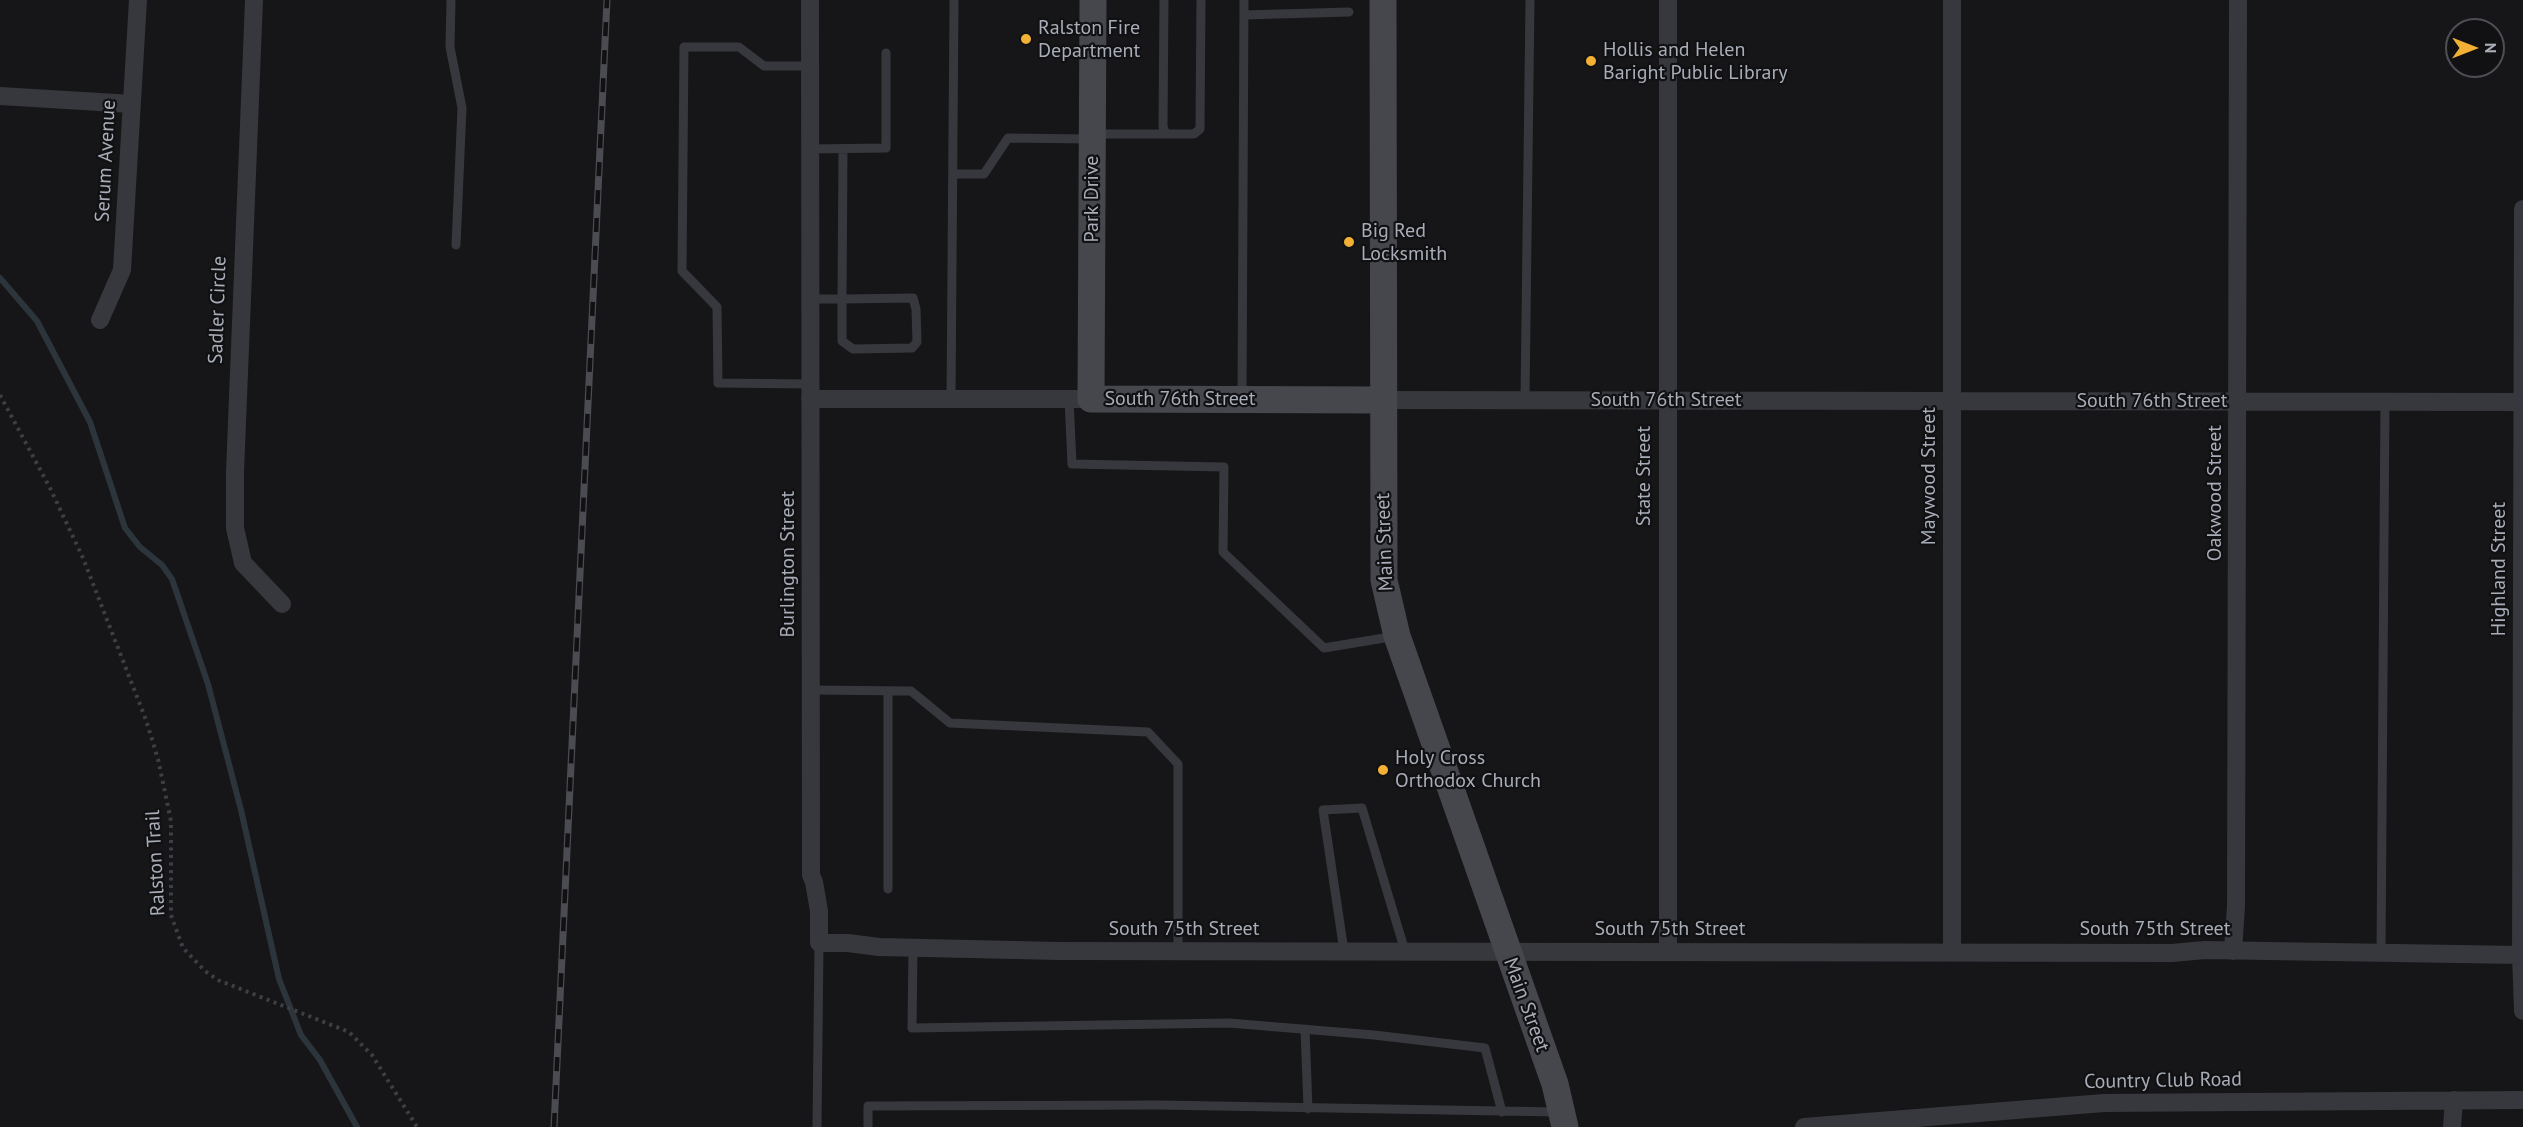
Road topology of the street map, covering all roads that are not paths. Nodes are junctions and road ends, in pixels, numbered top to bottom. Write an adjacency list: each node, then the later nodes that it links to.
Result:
1 (138, 0): 20 (street, Serum Avenue)
2 (254, 0): 42 (street, Sadler Circle)
3 (452, 0): 27 (lane)
4 (810, 0): 18 (street, Burlington Street)
5 (954, 0): 25 (lane)
6 (1093, 0): 22 (main road, Park Drive)
7 (1164, 0): 21 (lane)
8 (1201, 0): 21 (lane)
9 (1244, 0): 16 (lane)
10 (1383, 0): 37 (main road, Main Street)
11 (1530, 0): 35 (lane)
12 (1668, 0): 36 (street, State Street)
13 (1952, 0): 38 (street, Maywood Street)
14 (2238, 0): 39 (street, Oakwood Street)
15 (1349, 12): 16 (lane)
16 (1244, 15): 34 (lane)
17 (886, 53): 24 (lane)
18 (810, 66): 23 (street, Burlington Street); 31 (lane)
19 (0, 96): 20 (street)
20 (132, 104): 30 (street, Serum Avenue)
21 (1166, 134): 22 (lane)
22 (1092, 137): 25 (lane); 33 (main road, Park Drive)
23 (810, 149): 24 (lane); 28 (street, Burlington Street)
24 (843, 149): 29 (lane)
25 (953, 174): 32 (lane)
26 (2523, 209): 41 (street, Highland Street)
27 (456, 244)
28 (810, 299): 29 (lane); 31 (street, Burlington Street)
29 (842, 299): 29 (lane)
30 (100, 320)
31 (810, 392): 32 (street, South 76th Street); 44 (street, Burlington Street)
32 (951, 399): 33 (street, South 76th Street)
33 (1080, 399): 34 (main road, South 76th Street); 43 (lane)
34 (1242, 399): 37 (main road, South 76th Street)
35 (1525, 399): 36 (street, South 76th Street); 37 (street, South 76th Street)
36 (1667, 399): 38 (street, South 76th Street); 56 (street, State Street)
37 (1382, 400): 43 (main road, Main Street)
38 (1952, 400): 39 (street, South 76th Street); 53 (street, Maywood Street)
39 (2238, 401): 40 (street, South 76th Street); 54 (street, Oakwood Street)
40 (2385, 401): 41 (street, South 76th Street); 57 (lane)
41 (2522, 402): 47 (street, Highland Street)
42 (282, 604)
43 (1397, 636): 55 (main road, Main Street)
44 (812, 690): 45 (lane); 48 (street, Burlington Street)
45 (888, 691): 46 (lane); 50 (lane)
46 (888, 889)
47 (2523, 929): 58 (street)
48 (819, 943): 49 (street, South 75th Street); 66 (lane, Burlington Street)
49 (913, 948): 50 (street, South 75th Street); 60 (lane)
50 (1178, 951): 51 (street, South 75th Street)
51 (1344, 951): 52 (street, South 75th Street); 52 (lane)
52 (1405, 951): 55 (street, South 75th Street)
53 (1952, 951): 54 (street, South 75th Street); 56 (street, South 75th Street)
54 (2233, 951): 57 (street, South 75th Street)
55 (1507, 952): 56 (street, South 75th Street); 65 (main road, Main Street)
56 (1668, 952)
57 (2381, 953): 58 (street, South 75th Street)
58 (2521, 955): 59 (street)
59 (2523, 1011)
60 (1305, 1029): 63 (lane); 64 (lane)
61 (2454, 1100): 62 (street, Country Club Road); 68 (street, Country Club Road); 69 (street)
62 (2523, 1100)
63 (1308, 1109): 64 (lane); 67 (lane)
64 (1502, 1112): 65 (lane)
65 (1563, 1119)
66 (817, 1127)
67 (868, 1127)
68 (1804, 1127)
69 (2452, 1127)

